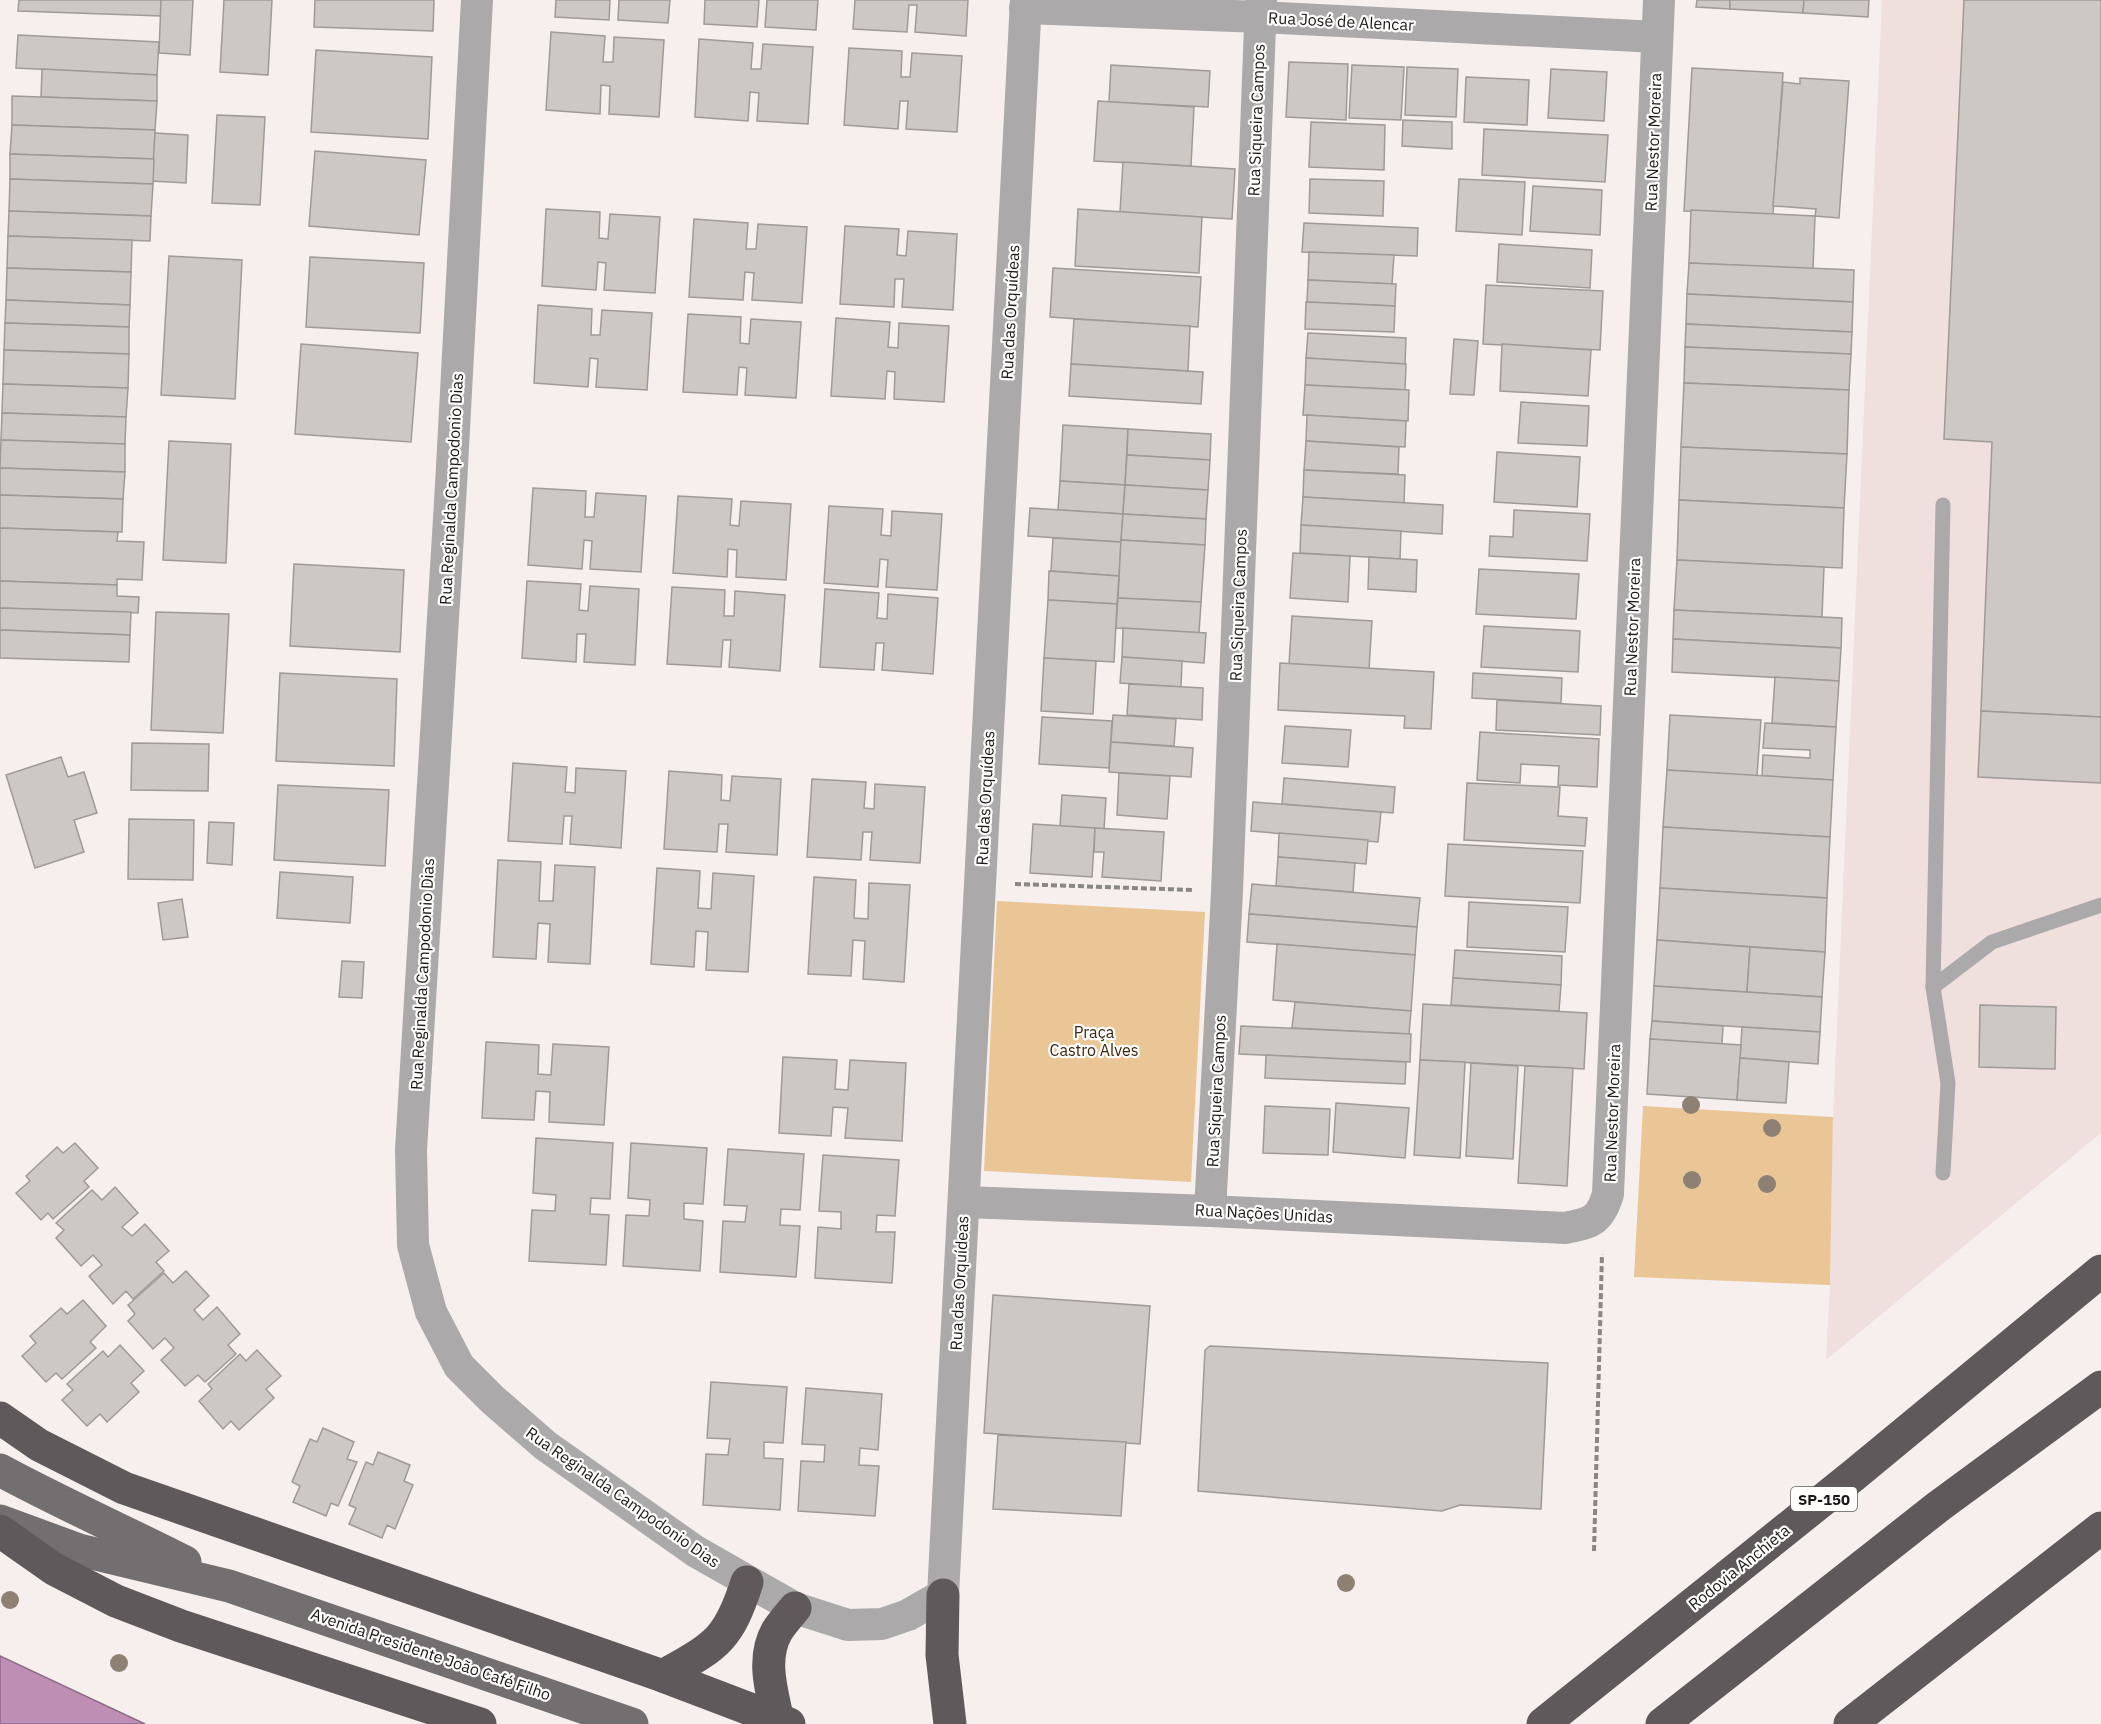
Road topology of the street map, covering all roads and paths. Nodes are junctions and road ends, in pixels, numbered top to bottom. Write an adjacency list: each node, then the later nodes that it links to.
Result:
1 (477, 0): 23 (street, Rua Reginalda Campodonio Dias)
2 (1659, 0): 5 (street, Rua Nestor Moreira)
3 (1026, 4): 4 (street, Rua José de Alencar); 7 (street, Rua das Orquídeas)
4 (1260, 8): 5 (street, Rua José de Alencar); 8 (street, Rua Siqueira Campos)
5 (1657, 37): 14 (street, Rua Nestor Moreira)
6 (1943, 505): 10 (lane)
7 (980, 883): 8 (path); 12 (street, Rua das Orquídeas)
8 (1227, 892): 13 (street, Rua Siqueira Campos)
9 (2101, 905): 10 (lane)
10 (1933, 987): 11 (lane)
11 (1943, 1173)
12 (963, 1202): 13 (street, Rua Nações Unidas); 25 (street, Rua das Orquídeas)
13 (1210, 1211): 14 (street, Rua Nações Unidas)
14 (1603, 1211): 22 (path)
15 (2101, 1271): 32 (highway, Rodovia Anchieta / SP-150)
16 (2101, 1387): 33 (highway)
17 (0, 1418): 27 (highway)
18 (0, 1470): 24 (main road, Avenida Presidente João Café Filho)
19 (0, 1521): 24 (main road, Avenida Presidente João Café Filho)
20 (2101, 1528): 34 (highway)
21 (0, 1531): 29 (highway)
22 (1594, 1551)
23 (747, 1582): 26 (street, Rua Reginalda Campodonio Dias); 27 (highway)
24 (235, 1587): 30 (main road, Avenida Presidente João Café Filho)
25 (943, 1595): 26 (street, Rua Reginalda Campodonio Dias); 31 (highway)
26 (795, 1608): 28 (highway)
27 (663, 1676): 28 (highway)
28 (783, 1722)
29 (480, 1724)
30 (632, 1724)
31 (950, 1724)
32 (1543, 1724)
33 (1662, 1724)
34 (1850, 1724)

